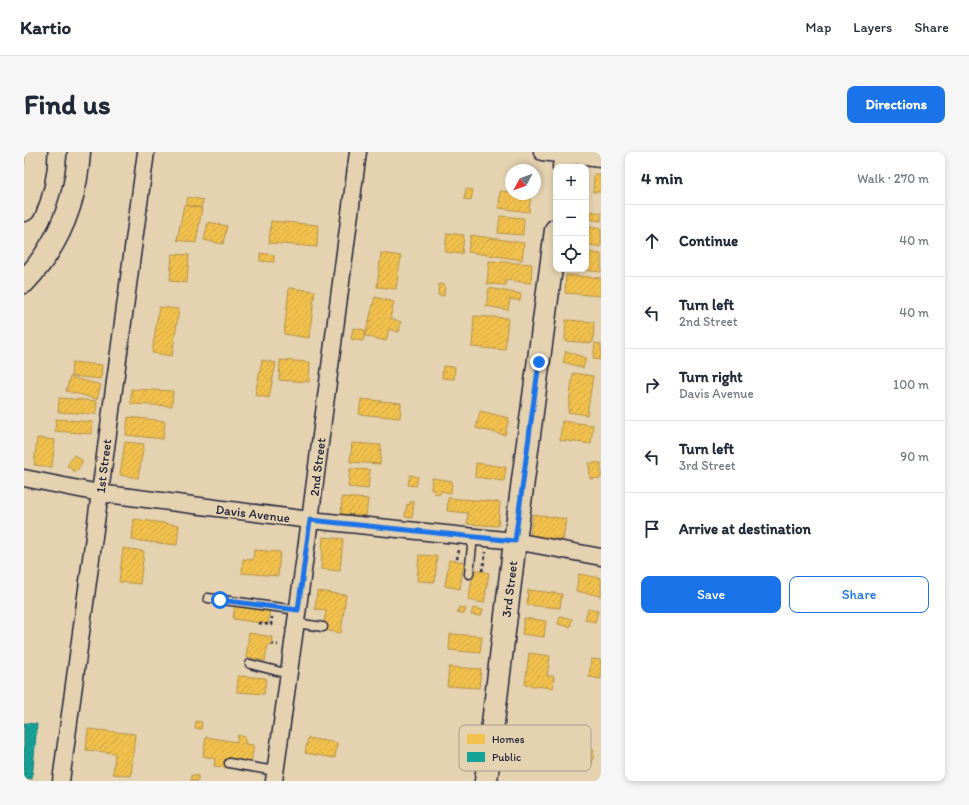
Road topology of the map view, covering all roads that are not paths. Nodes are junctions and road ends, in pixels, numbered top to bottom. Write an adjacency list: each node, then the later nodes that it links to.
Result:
1 (36, 152): 8 (main road)
2 (79, 152): 10 (main road)
3 (146, 152): 12 (street, 1st Street)
4 (358, 152): 13 (street, 2nd Street)
5 (542, 152): 6 (street)
6 (565, 158): 7 (street)
7 (601, 159)
8 (24, 210)
9 (555, 236): 15 (main road, 3rd Street)
10 (24, 282)
11 (24, 478): 12 (street, Davis Avenue)
12 (99, 493): 13 (street, Davis Avenue); 27 (street, 1st Street)
13 (310, 520): 14 (street, Davis Avenue); 19 (street, 2nd Street)
14 (481, 538): 15 (street, Davis Avenue); 17 (lane)
15 (515, 541): 16 (street, Davis Avenue); 23 (main road, 3rd Street)
16 (601, 557)
17 (469, 574)
18 (208, 598): 19 (lane)
19 (297, 617): 20 (lane); 22 (street, 2nd Street)
20 (323, 627)
21 (250, 664): 22 (lane)
22 (289, 674): 26 (street, 2nd Street)
23 (493, 725)
24 (228, 763): 26 (lane)
25 (487, 771): 28 (main road, 3rd Street)
26 (274, 776)
27 (61, 781)
28 (486, 781)

